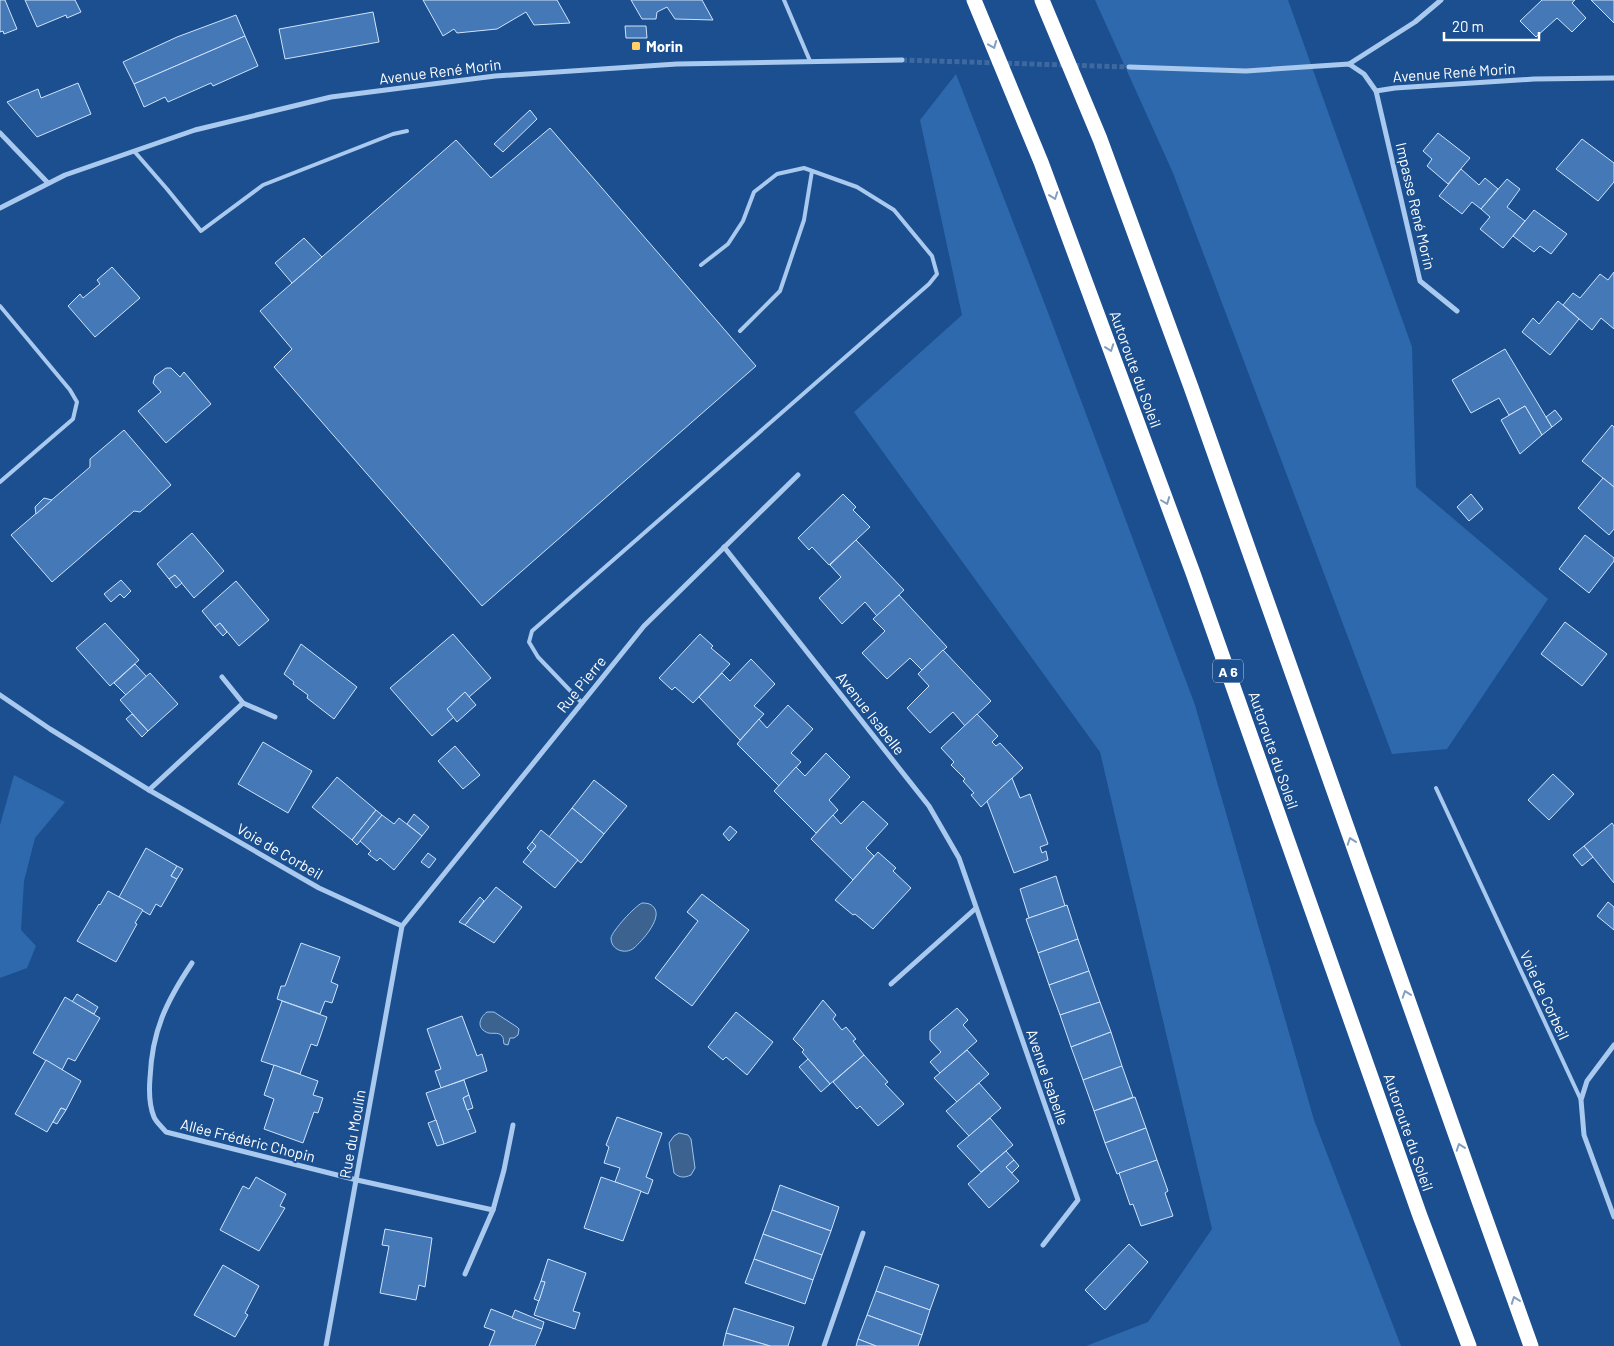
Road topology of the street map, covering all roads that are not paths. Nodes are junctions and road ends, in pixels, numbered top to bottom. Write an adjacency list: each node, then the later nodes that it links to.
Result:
1 (784, 0): 6 (lane)
2 (974, 0): 46 (highway, Autoroute du Soleil / A 6, one-way to 46)
3 (1042, 0): 47 (highway, one-way to 3)
4 (1442, 0): 7 (street)
5 (902, 60): 6 (street, Avenue René Morin)
6 (810, 61): 13 (street, Avenue René Morin)
7 (1350, 64): 8 (street); 10 (street, Avenue René Morin)
8 (1129, 67)
9 (1614, 78): 10 (street, Avenue René Morin)
10 (1376, 91): 19 (street, Impasse René Morin)
11 (407, 132): 13 (lane)
12 (0, 133): 15 (street)
13 (134, 151): 15 (street, Avenue René Morin)
14 (812, 171): 17 (lane); 20 (lane); 27 (lane)
15 (48, 183): 16 (street, Avenue René Morin)
16 (0, 208)
17 (701, 265)
18 (0, 306): 22 (lane)
19 (1457, 311)
20 (740, 331)
21 (798, 475): 23 (street, Rue Pierre)
22 (0, 482)
23 (724, 547): 27 (street, Rue Pierre); 31 (street, Avenue Isabelle)
24 (222, 677): 26 (street)
25 (0, 695): 30 (street, Voie de Corbeil)
26 (243, 703): 28 (street); 30 (street)
27 (582, 704): 32 (street, Rue Pierre)
28 (275, 717)
29 (1436, 788): 36 (lane, Voie de Corbeil)
30 (149, 790): 32 (street, Voie de Corbeil)
31 (976, 909): 34 (street); 42 (street, Avenue Isabelle)
32 (402, 926): 38 (street, Rue du Moulin)
33 (192, 963): 38 (street, Allée Frédéric Chopin)
34 (891, 984)
35 (1614, 1044): 36 (street)
36 (1580, 1100): 40 (street, Voie de Corbeil)
37 (512, 1125): 39 (street)
38 (357, 1180): 39 (street, Allée Frédéric Chopin); 44 (street, Rue du Moulin)
39 (492, 1210): 43 (street)
40 (1614, 1217)
41 (863, 1233): 45 (street)
42 (1042, 1245)
43 (465, 1274)
44 (326, 1346)
45 (824, 1346)
46 (1469, 1346)
47 (1532, 1346)

